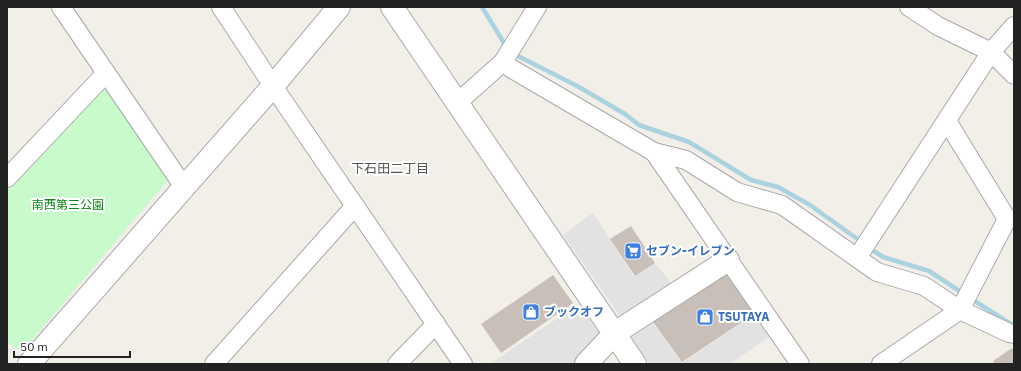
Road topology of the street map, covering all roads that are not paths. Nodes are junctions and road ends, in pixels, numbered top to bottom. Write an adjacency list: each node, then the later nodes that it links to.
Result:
1 (61, 7): 10 (street)
2 (221, 7): 12 (street)
3 (339, 7): 12 (street)
4 (392, 7): 13 (street)
5 (537, 7): 9 (street)
6 (909, 7): 8 (street)
7 (1014, 26): 8 (street)
8 (991, 52): 11 (street); 14 (street)
9 (505, 60): 13 (street); 15 (street)
10 (106, 73): 16 (street); 17 (street)
11 (1014, 74)
12 (273, 86): 17 (street); 18 (street)
13 (457, 104): 23 (street)
14 (947, 121): 19 (street); 21 (street)
15 (654, 152): 19 (street); 20 (street)
16 (7, 178)
17 (184, 187): 25 (street)
18 (355, 206): 22 (street); 26 (street)
19 (861, 252): 21 (street)
20 (728, 260): 23 (street); 31 (street)
21 (961, 307): 24 (street); 32 (street)
22 (436, 324): 27 (street); 28 (street)
23 (615, 333): 29 (street); 30 (street)
24 (1014, 334)
25 (29, 364)
26 (214, 364)
27 (397, 364)
28 (463, 364)
29 (586, 364)
30 (635, 364)
31 (800, 364)
32 (881, 364)

